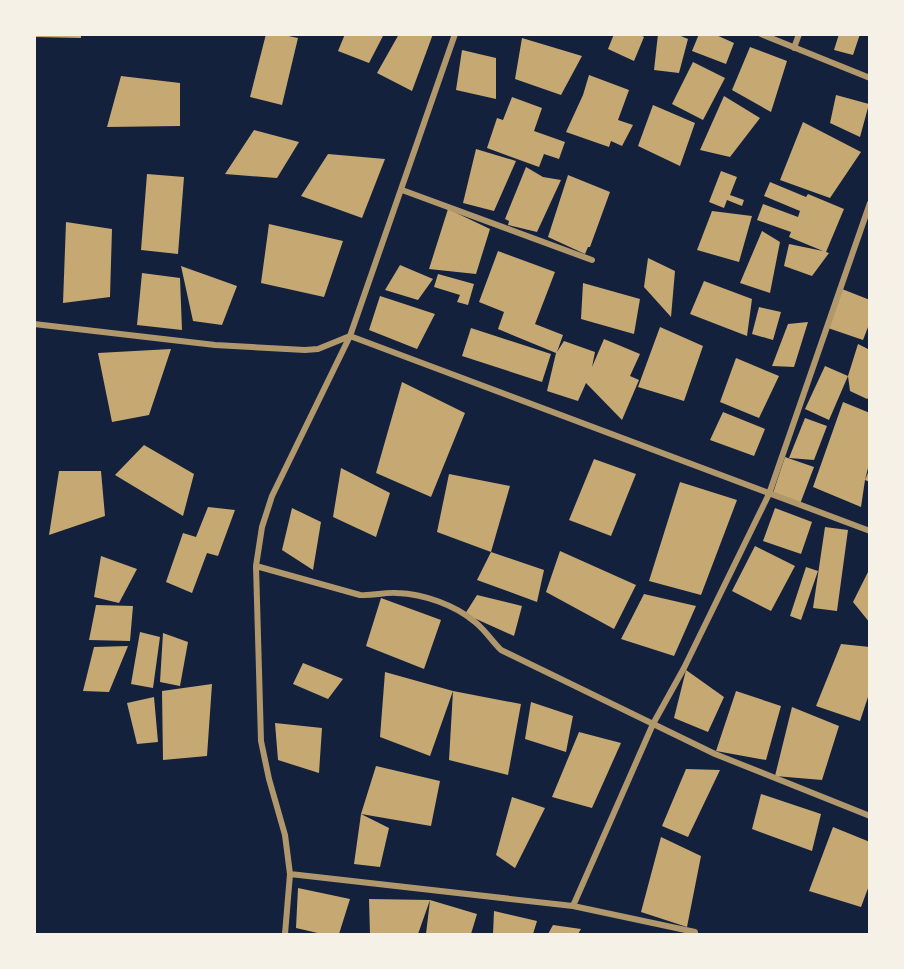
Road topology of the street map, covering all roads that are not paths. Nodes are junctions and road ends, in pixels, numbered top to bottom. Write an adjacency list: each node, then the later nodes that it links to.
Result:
1 (455, 34): 6 (street)
2 (761, 34): 4 (street)
3 (799, 34): 4 (street)
4 (794, 48): 5 (street)
5 (870, 78)
6 (402, 190): 8 (street); 10 (street)
7 (870, 203): 11 (street)
8 (592, 261)
9 (34, 324): 10 (street)
10 (350, 336): 11 (street); 13 (street)
11 (769, 494): 12 (street); 14 (street)
12 (870, 531)
13 (256, 566): 14 (street); 16 (street)
14 (653, 724): 15 (street); 17 (street)
15 (870, 816)
16 (291, 874): 17 (street); 18 (street)
17 (573, 906): 19 (street)
18 (285, 934)
19 (695, 934)

